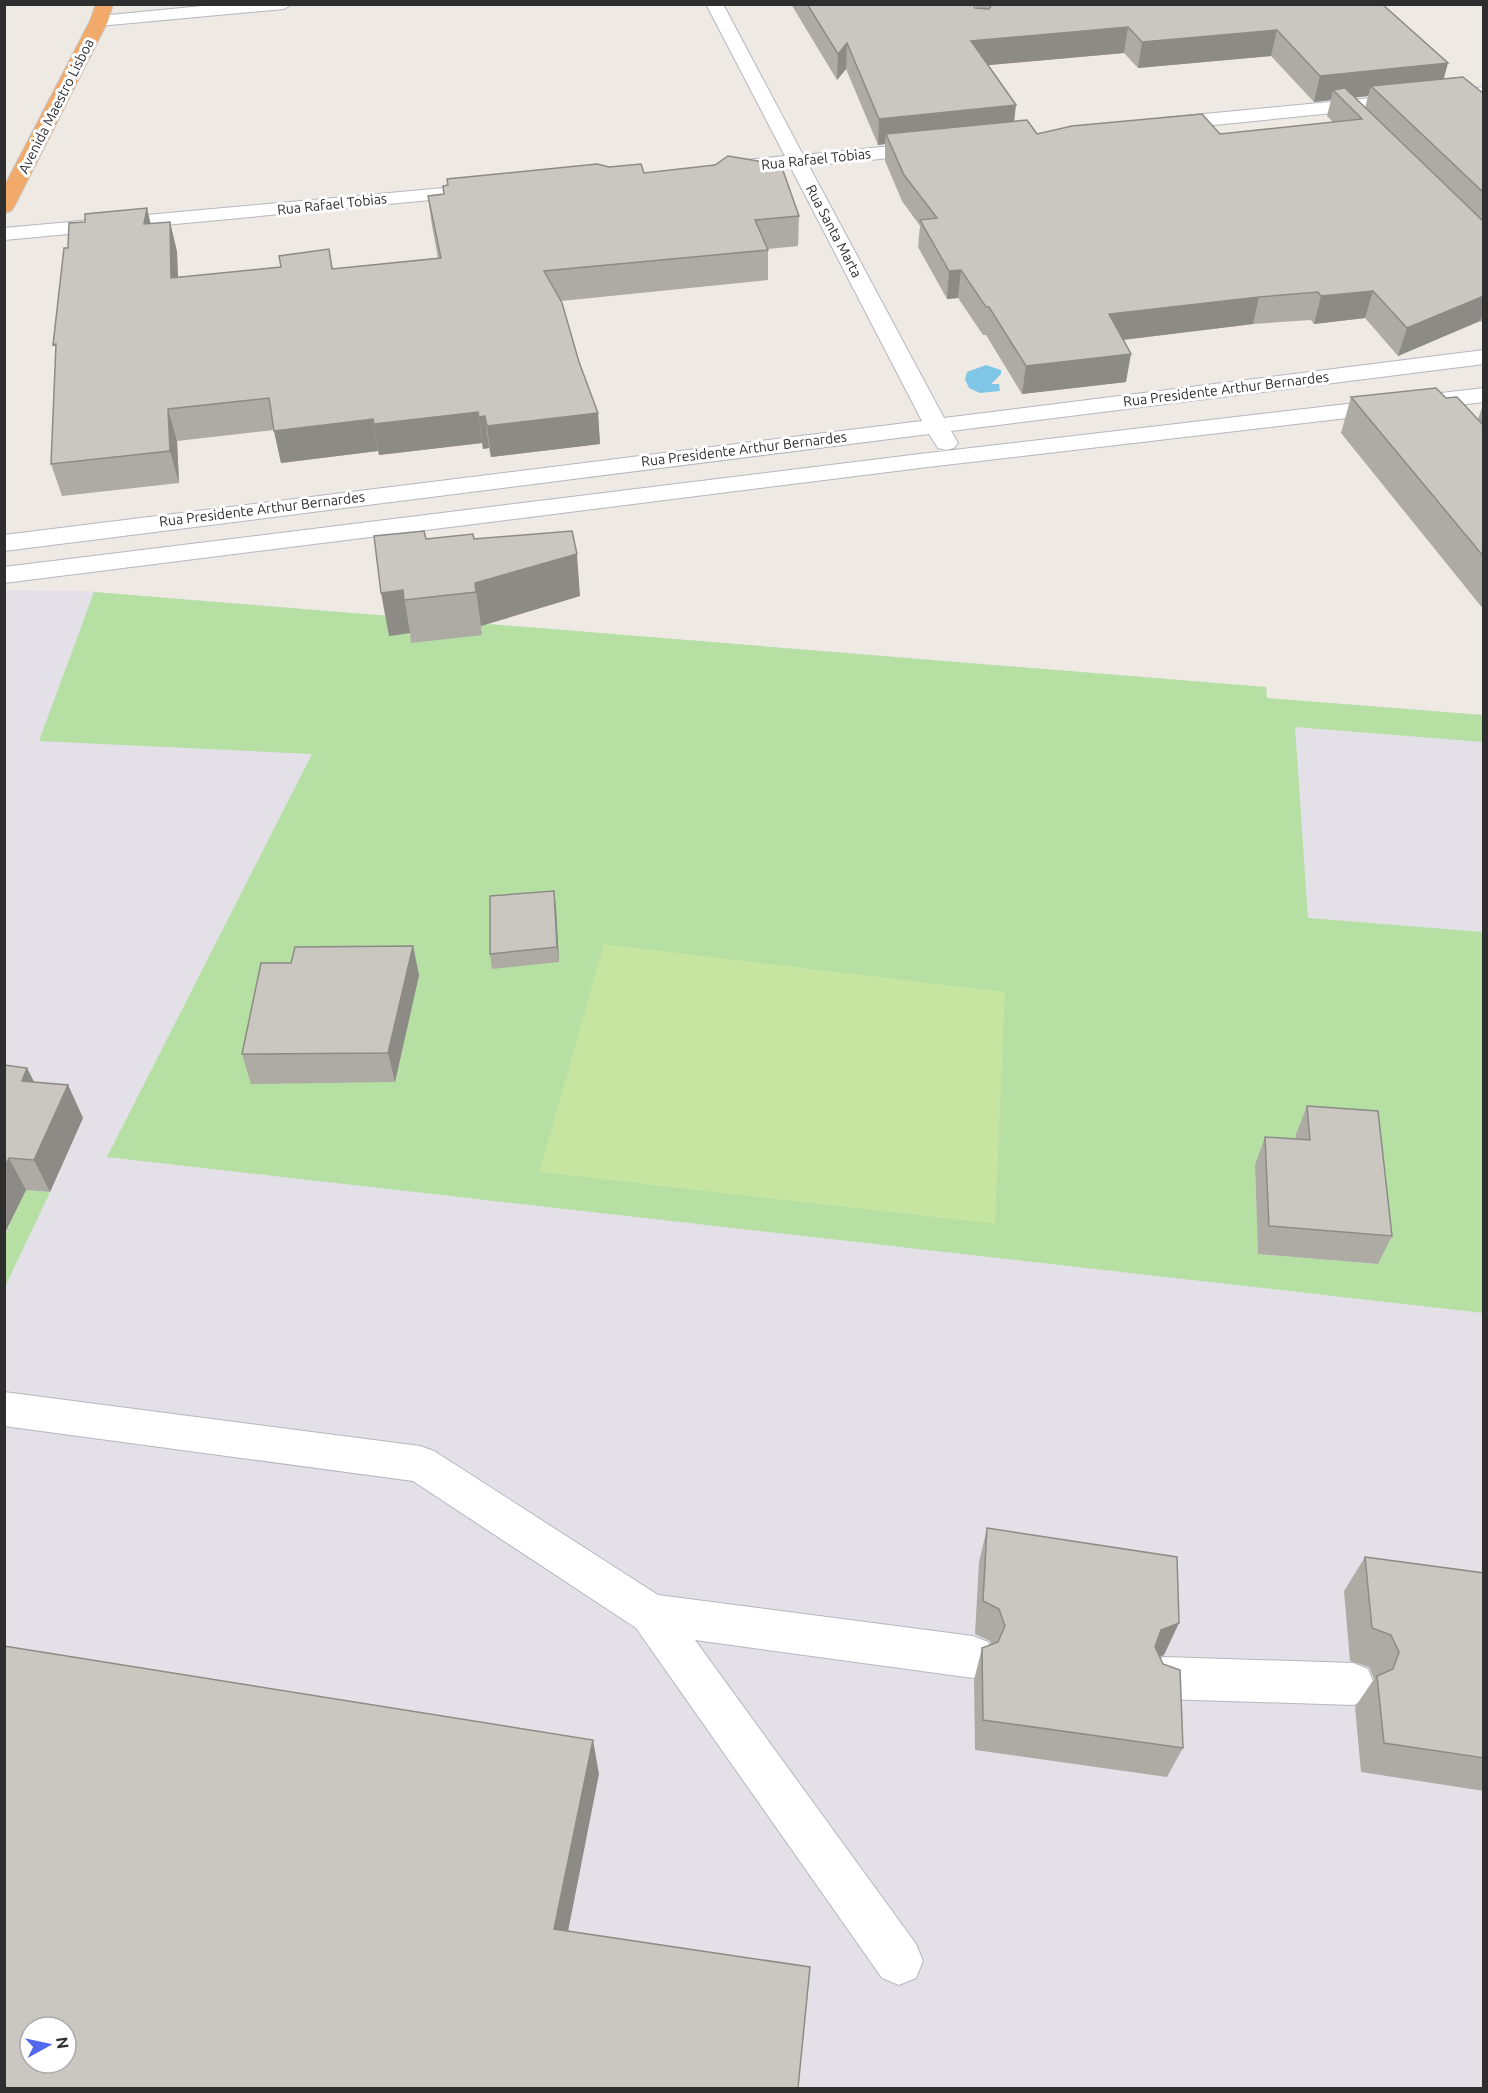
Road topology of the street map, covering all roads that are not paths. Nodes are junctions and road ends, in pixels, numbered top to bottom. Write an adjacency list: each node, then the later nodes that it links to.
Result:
1 (284, 4): 3 (street)
2 (714, 4): 9 (street, Rua Santa Marta)
3 (102, 13): 12 (highway, Avenida Maestro Lisboa)
4 (1484, 92): 5 (street)
5 (1343, 105): 6 (street); 7 (street)
6 (1357, 121)
7 (1141, 126)
8 (951, 145): 9 (street, Rua Rafael Tobias)
9 (797, 161): 10 (street, Rua Rafael Tobias); 18 (street, Rua Santa Marta)
10 (703, 170)
11 (502, 188): 13 (street, Rua Rafael Tobias)
12 (4, 207)
13 (4, 234)
14 (1484, 357): 15 (street, Rua Presidente Arthur Bernardes)
15 (1404, 367): 17 (street); 18 (street, Rua Presidente Arthur Bernardes)
16 (1484, 395): 17 (street)
17 (1433, 401): 19 (street); 20 (street)
18 (937, 425): 20 (street, Rua Santa Marta); 21 (street, Rua Presidente Arthur Bernardes)
19 (1455, 425)
20 (955, 458): 22 (street)
21 (464, 483): 22 (street); 23 (street, Rua Presidente Arthur Bernardes)
22 (471, 517): 24 (street)
23 (4, 543)
24 (4, 576)
25 (4, 1409): 26 (street)
26 (651, 1614): 27 (street); 30 (street)
27 (973, 1657)
28 (1164, 1678): 29 (street)
29 (1353, 1684)
30 (899, 1961)

